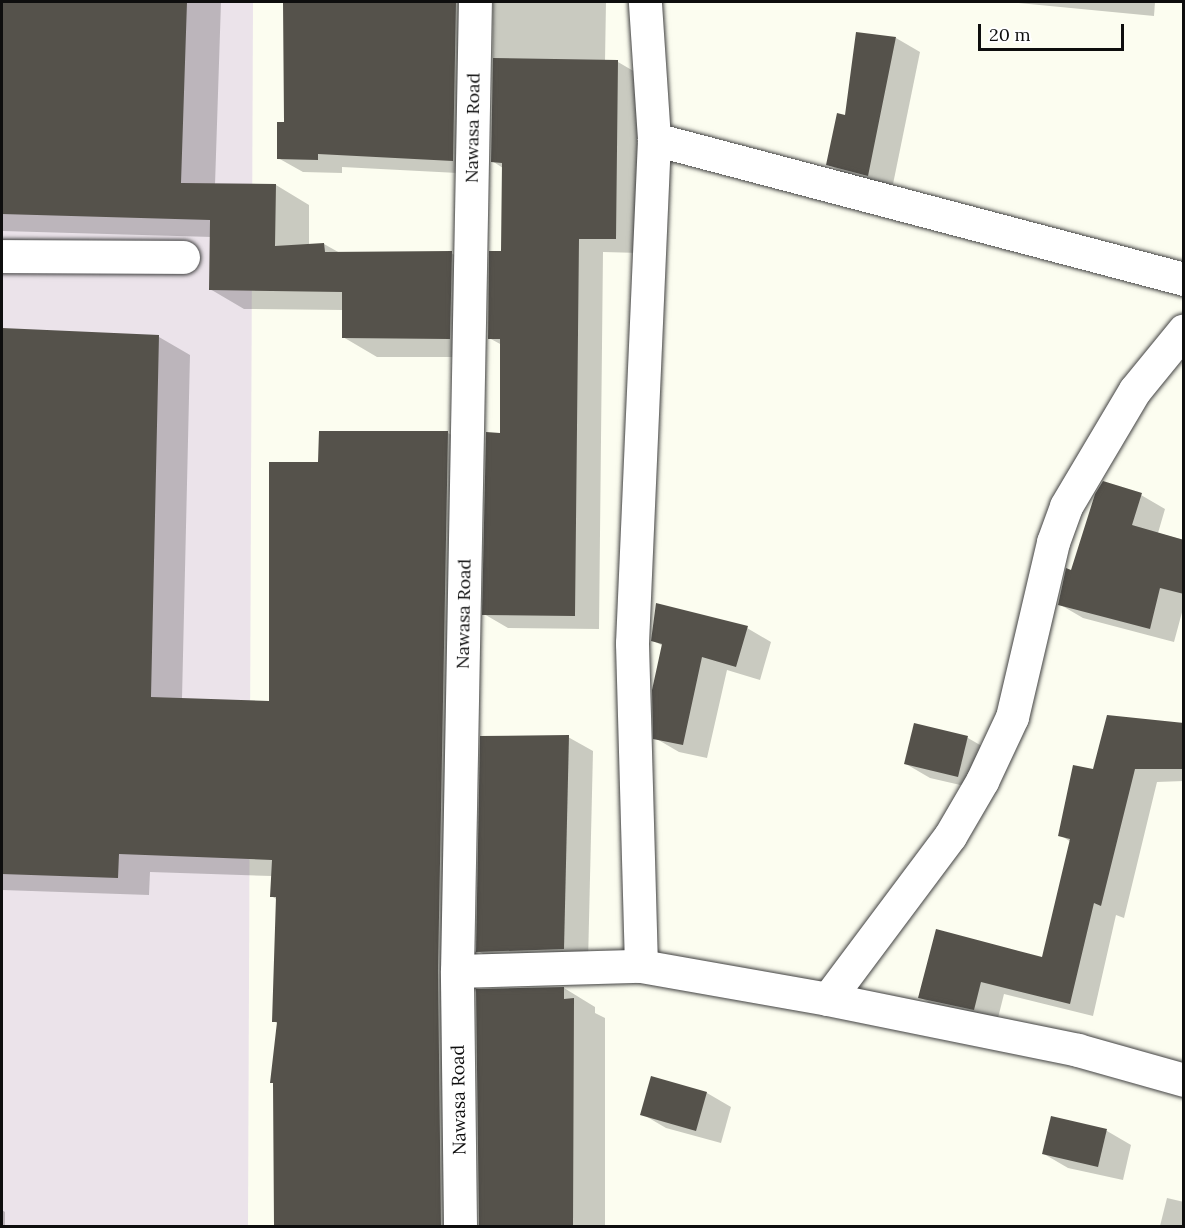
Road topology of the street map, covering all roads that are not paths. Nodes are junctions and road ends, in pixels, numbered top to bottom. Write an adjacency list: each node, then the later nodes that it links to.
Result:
1 (475, 2): 9 (street, Nawasa Road)
2 (645, 2): 3 (street)
3 (654, 139): 6 (street); 8 (street)
4 (2, 256): 5 (street)
5 (183, 257)
6 (1184, 279)
7 (1184, 330): 10 (street)
8 (641, 966): 9 (street); 10 (street)
9 (457, 971): 12 (street, Nawasa Road)
10 (828, 999): 11 (street)
11 (1184, 1080)
12 (460, 1227)

